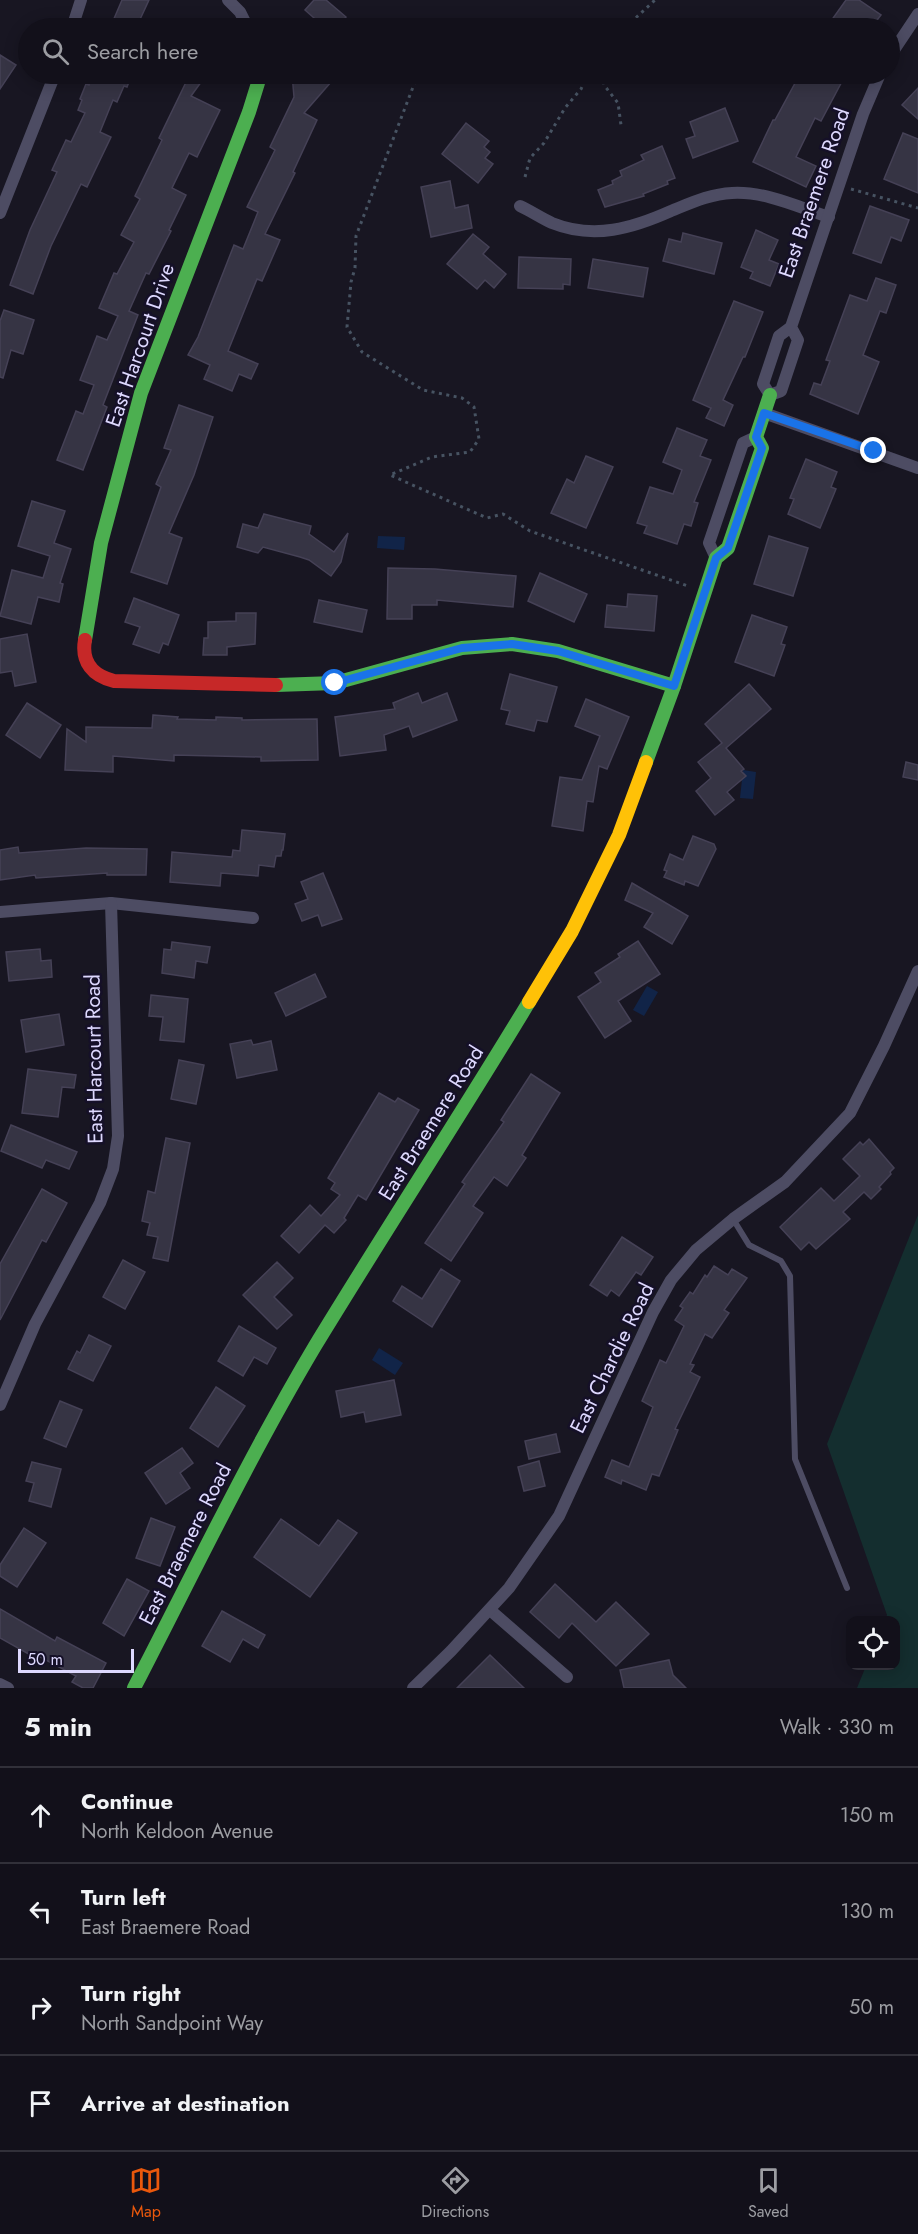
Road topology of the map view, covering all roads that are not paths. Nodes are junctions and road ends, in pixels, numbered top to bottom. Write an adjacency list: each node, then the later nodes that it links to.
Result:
1 (81, 0): 4 (street)
2 (228, 0): 5 (street)
3 (918, 14): 6 (street)
4 (75, 18)
5 (243, 18)
6 (900, 41)
7 (51, 84): 11 (street)
8 (258, 84): 19 (street, East Harcourt Drive)
9 (876, 84): 12 (street, East Braemere Road)
10 (520, 206): 12 (street)
11 (0, 213)
12 (829, 217): 13 (street, East Braemere Road)
13 (791, 327): 14 (street, East Braemere Road); 14 (street, East Braemere Road)
14 (770, 395): 15 (street, East Braemere Road)
15 (764, 413): 16 (street, East Braemere Road); 17 (street)
16 (756, 437): 18 (street, East Braemere Road); 18 (street, East Braemere Road)
17 (918, 468)
18 (716, 558): 19 (street, East Braemere Road)
19 (674, 686): 31 (street, East Braemere Road)
20 (111, 903): 21 (street); 22 (street); 25 (street, East Harcourt Road)
21 (0, 912)
22 (253, 918)
23 (918, 971): 24 (street, East Chardie Road)
24 (733, 1219): 26 (lane); 27 (street, East Chardie Road)
25 (0, 1405)
26 (847, 1588)
27 (490, 1610): 28 (street); 32 (street, East Chardie Road)
28 (567, 1677)
29 (0, 1684): 30 (street)
30 (8, 1688)
31 (134, 1688)
32 (413, 1688)

